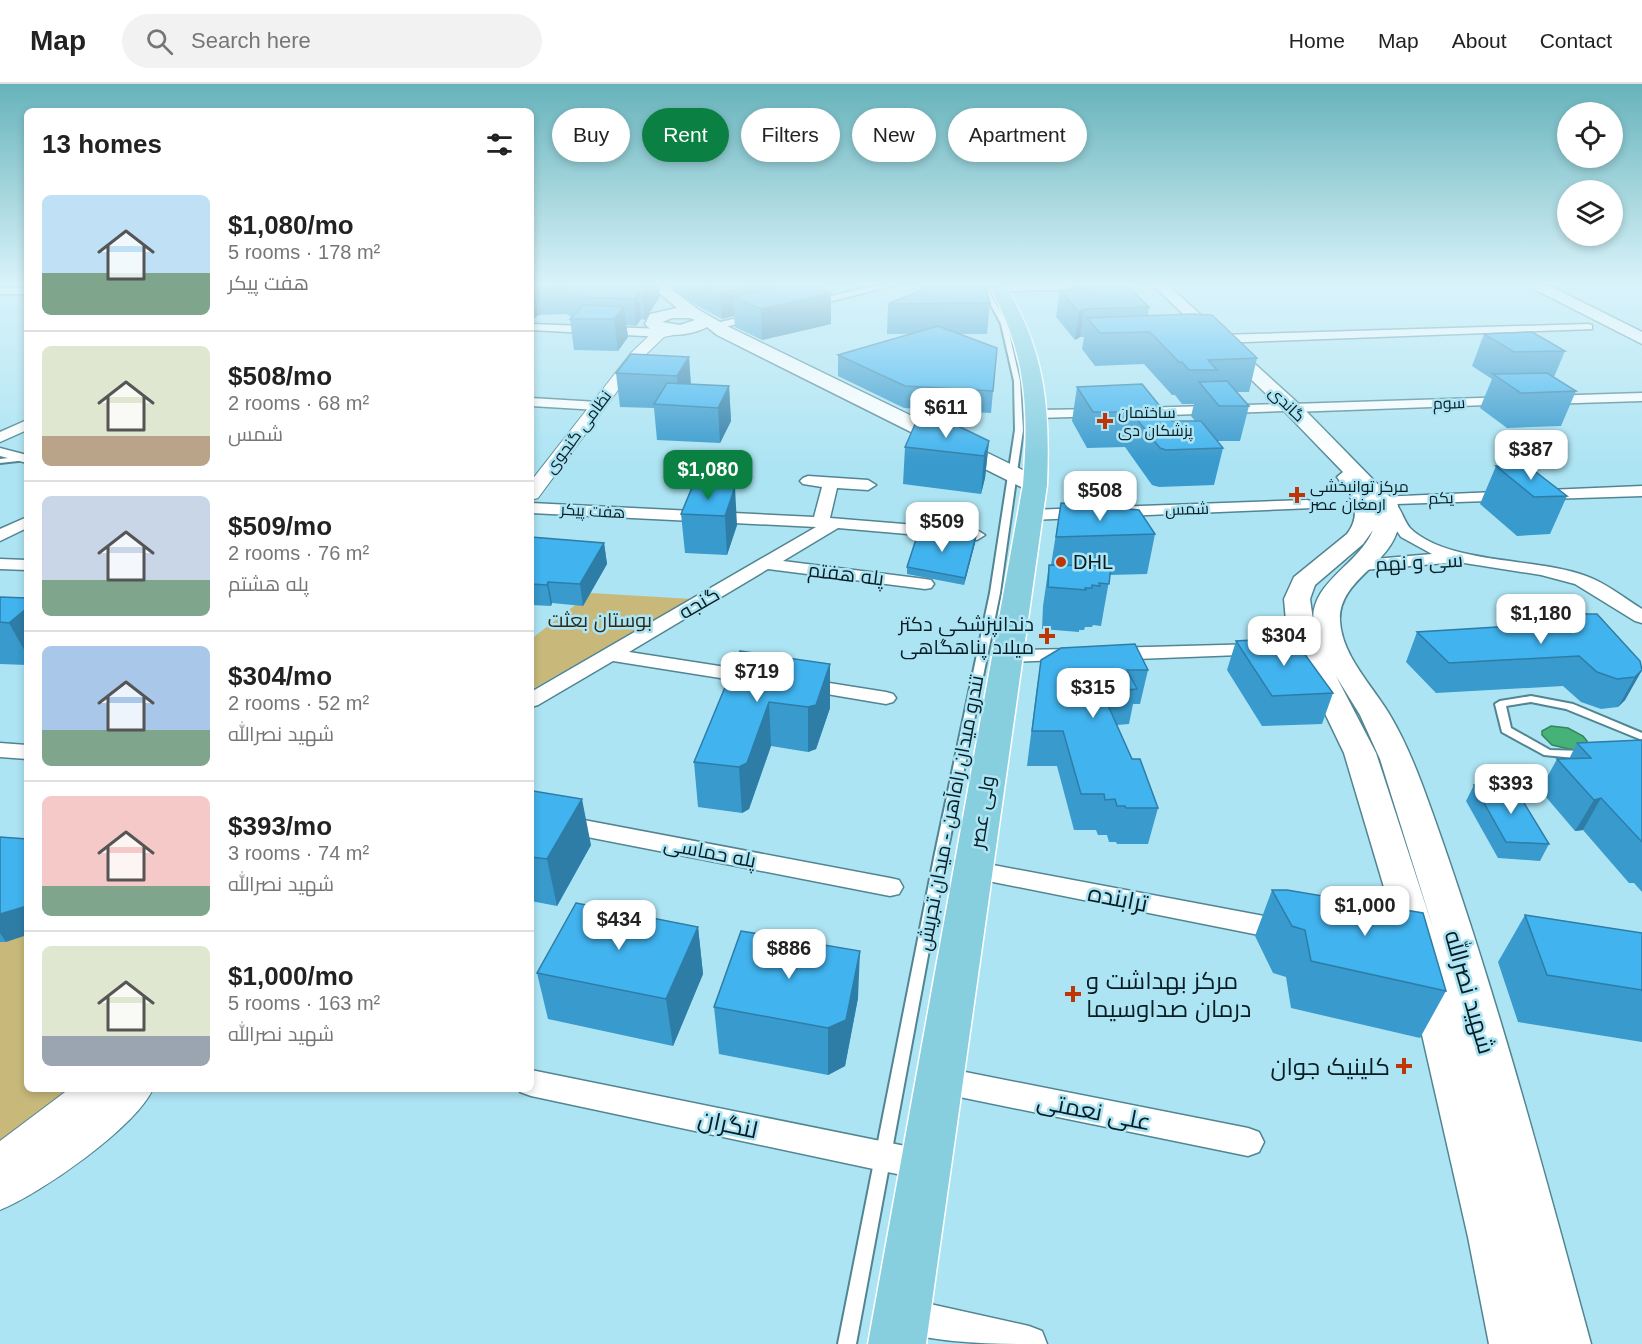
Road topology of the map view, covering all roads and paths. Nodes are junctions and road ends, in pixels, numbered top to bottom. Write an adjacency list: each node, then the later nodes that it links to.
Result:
1 (638, 345): 11 (street, نظامی گنجوی)
2 (647, 345): 7 (street, نظامی گنجوی)
3 (741, 345): 26 (main road)
4 (1009, 345): 26 (lane, تندرو میدان راه‌آهن - میدان تجریش)
5 (1026, 345): 13 (main road, ولی عصر)
6 (1213, 345): 12 (main road, گاندی)
7 (636, 356): 8 (street); 11 (street, نظامی گنجوی)
8 (655, 356)
9 (1642, 397): 12 (street, سوم)
10 (534, 402): 11 (street)
11 (591, 405): 20 (street, نظامی گنجوی); 24 (street, نظامی گنجوی)
12 (1285, 408): 13 (street, سوم); 27 (main road, گاندی)
13 (1036, 414): 26 (main road, ولی عصر)
14 (24, 426): 15 (street)
15 (0, 438)
16 (0, 452): 17 (street)
17 (24, 458)
18 (24, 458): 19 (lane)
19 (0, 461)
20 (534, 470)
21 (808, 482): 22 (street)
22 (831, 483): 23 (street); 30 (street)
23 (868, 485)
24 (534, 490)
25 (1642, 491): 27 (street, یکم)
26 (1026, 492): 28 (street, شمس); 45 (main road, ولی عصر); 62 (lane, تندرو میدان راه‌آهن - میدان تجریش)
27 (1378, 501): 34 (street); 37 (main road, شهید نصرالله); 69 (main road, شهید نصرالله)
28 (1307, 505)
29 (534, 508): 30 (street, هفت پیکر)
30 (828, 523): 32 (street, هفت پیکر); 36 (street, گنجه)
31 (24, 524): 33 (street)
32 (977, 535)
33 (0, 536)
34 (1458, 557): 37 (street, سی و نهم); 41 (street, سی و نهم)
35 (0, 564): 38 (street)
36 (767, 564): 39 (street, پله هفتم); 44 (street, گنجه)
37 (1363, 565): 70 (main road, شهید نصرالله)
38 (24, 566)
39 (925, 584)
40 (1562, 599): 42 (lane)
41 (1642, 617)
42 (1598, 631)
43 (1259, 650): 45 (street)
44 (610, 655): 46 (street); 47 (street, گنجه)
45 (1008, 656): 54 (main road, ولی عصر)
46 (886, 698)
47 (534, 699)
48 (1642, 738): 50 (lane); 52 (lane)
49 (0, 750): 51 (street)
50 (1637, 751)
51 (24, 752)
52 (1594, 755)
53 (534, 819): 55 (street, پله حماسی)
54 (972, 870): 56 (street, ترابنده); 57 (main road, ولی عصر)
55 (890, 887)
56 (1264, 926)
57 (940, 1080): 61 (street, علی نعمتی); 64 (main road, ولی عصر)
58 (534, 1084): 62 (street, لنگران)
59 (92, 1092): 63 (street)
60 (132, 1092): 65 (street)
61 (1248, 1142)
62 (882, 1157): 64 (street, لنگران); 67 (lane, تندرو میدان راه‌آهن - میدان تجریش)
63 (0, 1164)
64 (925, 1165): 66 (main road, ولی عصر)
65 (0, 1191)
66 (900, 1330): 68 (street)
67 (847, 1344)
68 (1029, 1344)
69 (1515, 1344)
70 (1565, 1344)

